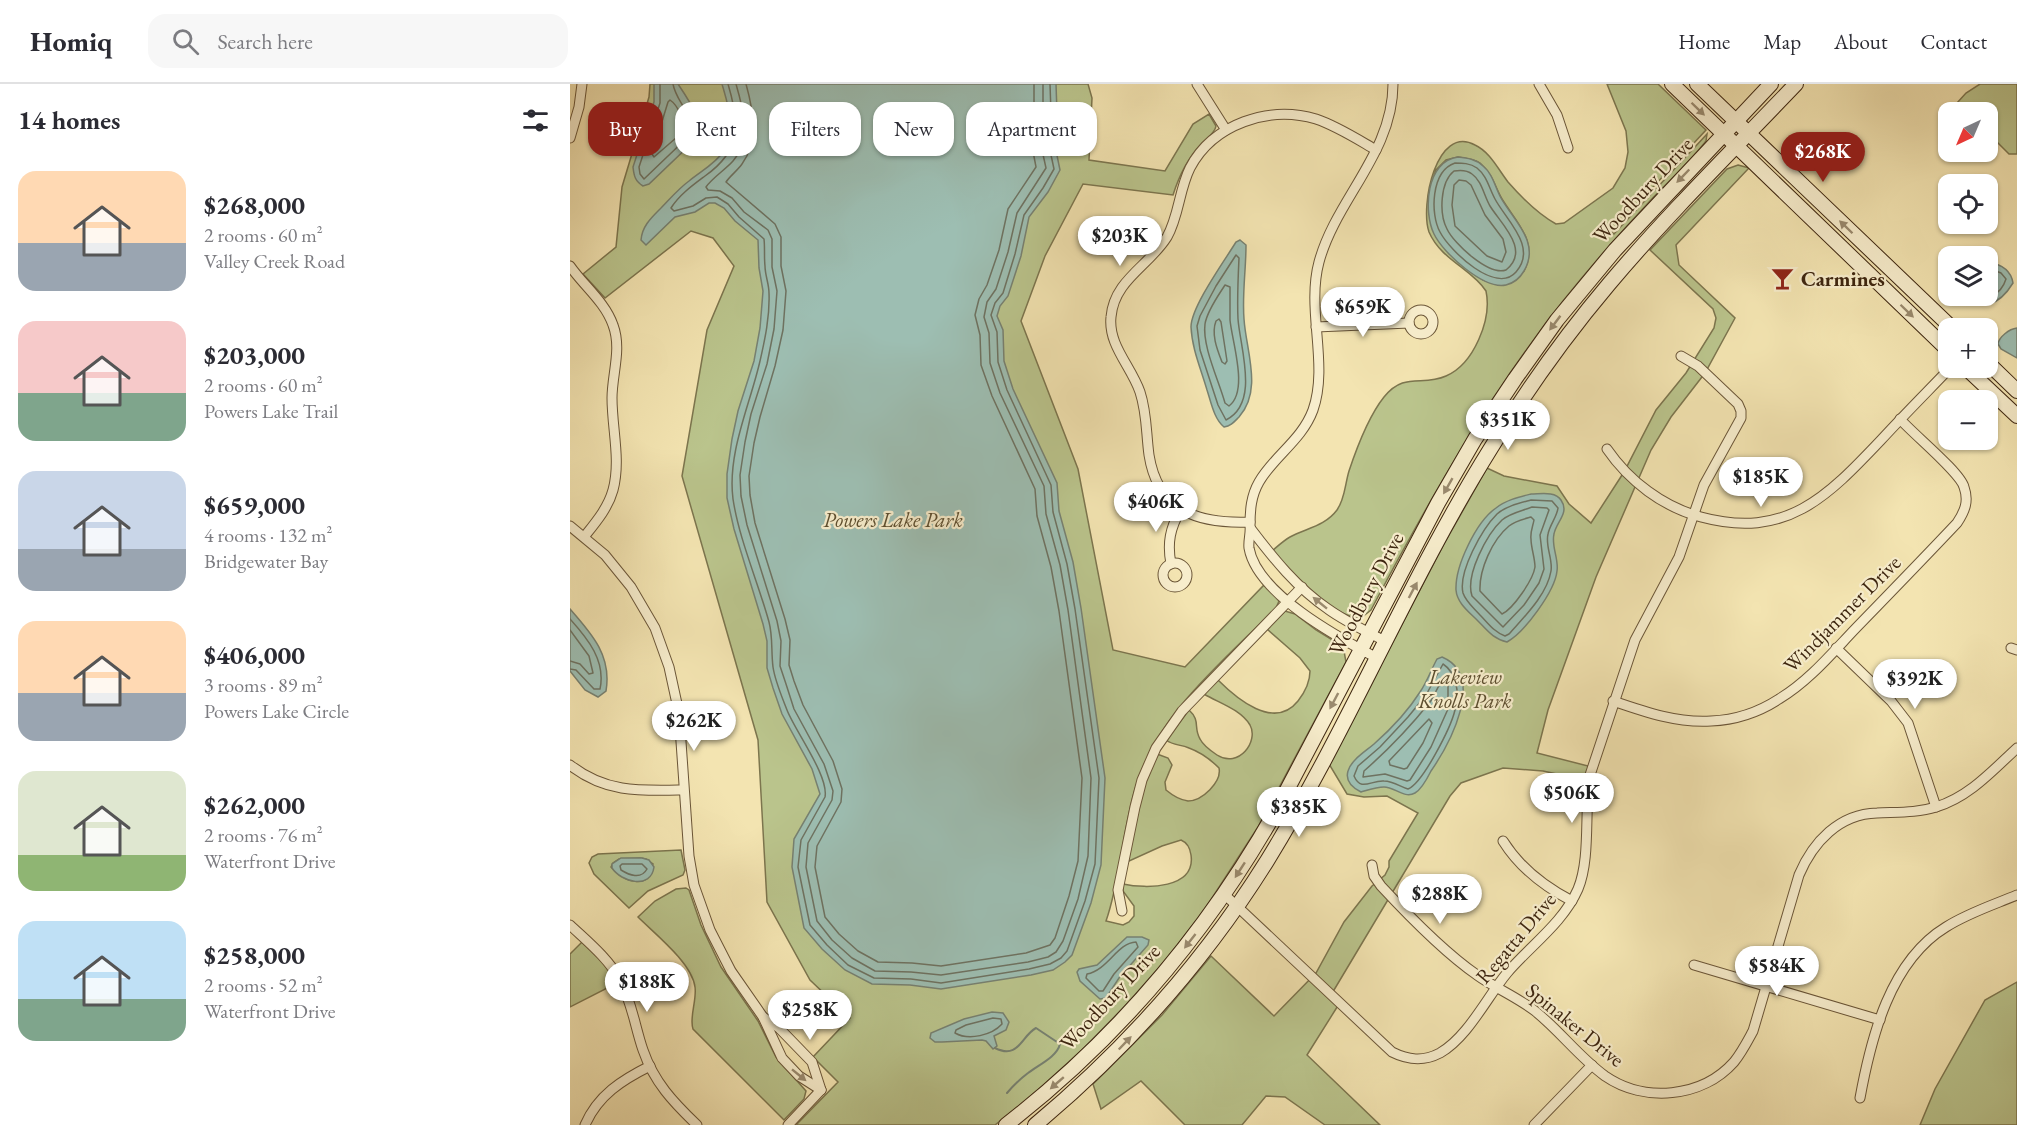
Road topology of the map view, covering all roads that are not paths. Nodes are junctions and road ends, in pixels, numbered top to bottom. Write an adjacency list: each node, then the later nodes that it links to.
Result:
1 (582, 84): 13 (street)
2 (1197, 84): 10 (street)
3 (1393, 84): 16 (street)
4 (1539, 84): 15 (street)
5 (1672, 84): 12 (main road, one-way to 12)
6 (1697, 84): 9 (main road)
7 (1771, 84): 9 (main road, Woodbury Drive)
8 (1796, 84): 11 (main road, Woodbury Drive)
9 (1736, 121): 11 (main road); 12 (main road, Woodbury Drive)
10 (1226, 130): 16 (street); 30 (street)
11 (1749, 133): 14 (main road, Woodbury Drive); 18 (main road, one-way to 11)
12 (1724, 134): 14 (main road); 38 (main road, Woodbury Drive, one-way to 38)
13 (570, 138)
14 (1736, 146): 21 (main road, one-way to 21); 39 (main road, Woodbury Drive, one-way to 14)
15 (1568, 148)
16 (1376, 150): 20 (street)
17 (570, 266): 34 (street)
18 (1942, 318)
19 (1408, 323): 20 (street)
20 (1316, 327): 32 (street)
21 (1938, 340)
22 (1681, 356): 31 (street, Regatta Drive)
23 (1998, 373): 26 (main road)
24 (1940, 378): 28 (street)
25 (1977, 378): 27 (main road)
26 (2017, 391)
27 (2017, 416)
28 (1900, 419): 31 (street); 40 (street, Windjammer Drive)
29 (1607, 449): 31 (street)
30 (1181, 509): 32 (street); 35 (street)
31 (1693, 515): 43 (street, Regatta Drive)
32 (1250, 525): 36 (street); 37 (street)
33 (570, 526): 34 (street)
34 (584, 537): 46 (street)
35 (1171, 564)
36 (1302, 587): 37 (street); 38 (street, one-way to 36)
37 (1288, 601): 41 (street); 54 (street)
38 (1370, 633): 39 (street); 41 (main road, Woodbury Drive)
39 (1385, 641): 42 (main road, Woodbury Drive)
40 (1836, 648): 43 (street, Windjammer Drive); 47 (street)
41 (1361, 650): 42 (street); 50 (main road, Woodbury Drive, one-way to 50)
42 (1377, 658): 53 (main road, Woodbury Drive)
43 (1613, 701): 52 (street, Regatta Drive)
44 (2017, 748): 47 (street, Spinaker Drive)
45 (570, 765): 46 (street)
46 (683, 790): 59 (street)
47 (1936, 807): 57 (street, Spinaker Drive)
48 (1503, 841): 52 (street)
49 (1372, 865): 58 (street, Spinaker Drive)
50 (1224, 894): 53 (street, Regatta Drive); 68 (main road, Woodbury Drive, one-way to 68)
51 (2017, 895): 60 (street)
52 (1572, 901): 58 (street, Regatta Drive)
53 (1237, 906): 58 (street, Regatta Drive); 69 (main road, Woodbury Drive, one-way to 53)
54 (1122, 911)
55 (570, 925): 62 (street)
56 (1694, 965): 57 (street)
57 (1766, 987): 60 (street); 61 (street, Spinaker Drive)
58 (1496, 988): 61 (street, Spinaker Drive)
59 (763, 1017): 63 (street, one-way to 63); 63 (street)
60 (1880, 1020): 64 (street)
61 (1592, 1065): 70 (street)
62 (650, 1066): 65 (street); 66 (street)
63 (821, 1090): 67 (street)
64 (1860, 1098)
65 (585, 1125)
66 (697, 1125)
67 (788, 1125)
68 (1006, 1125)
69 (1035, 1125)
70 (1534, 1125)

